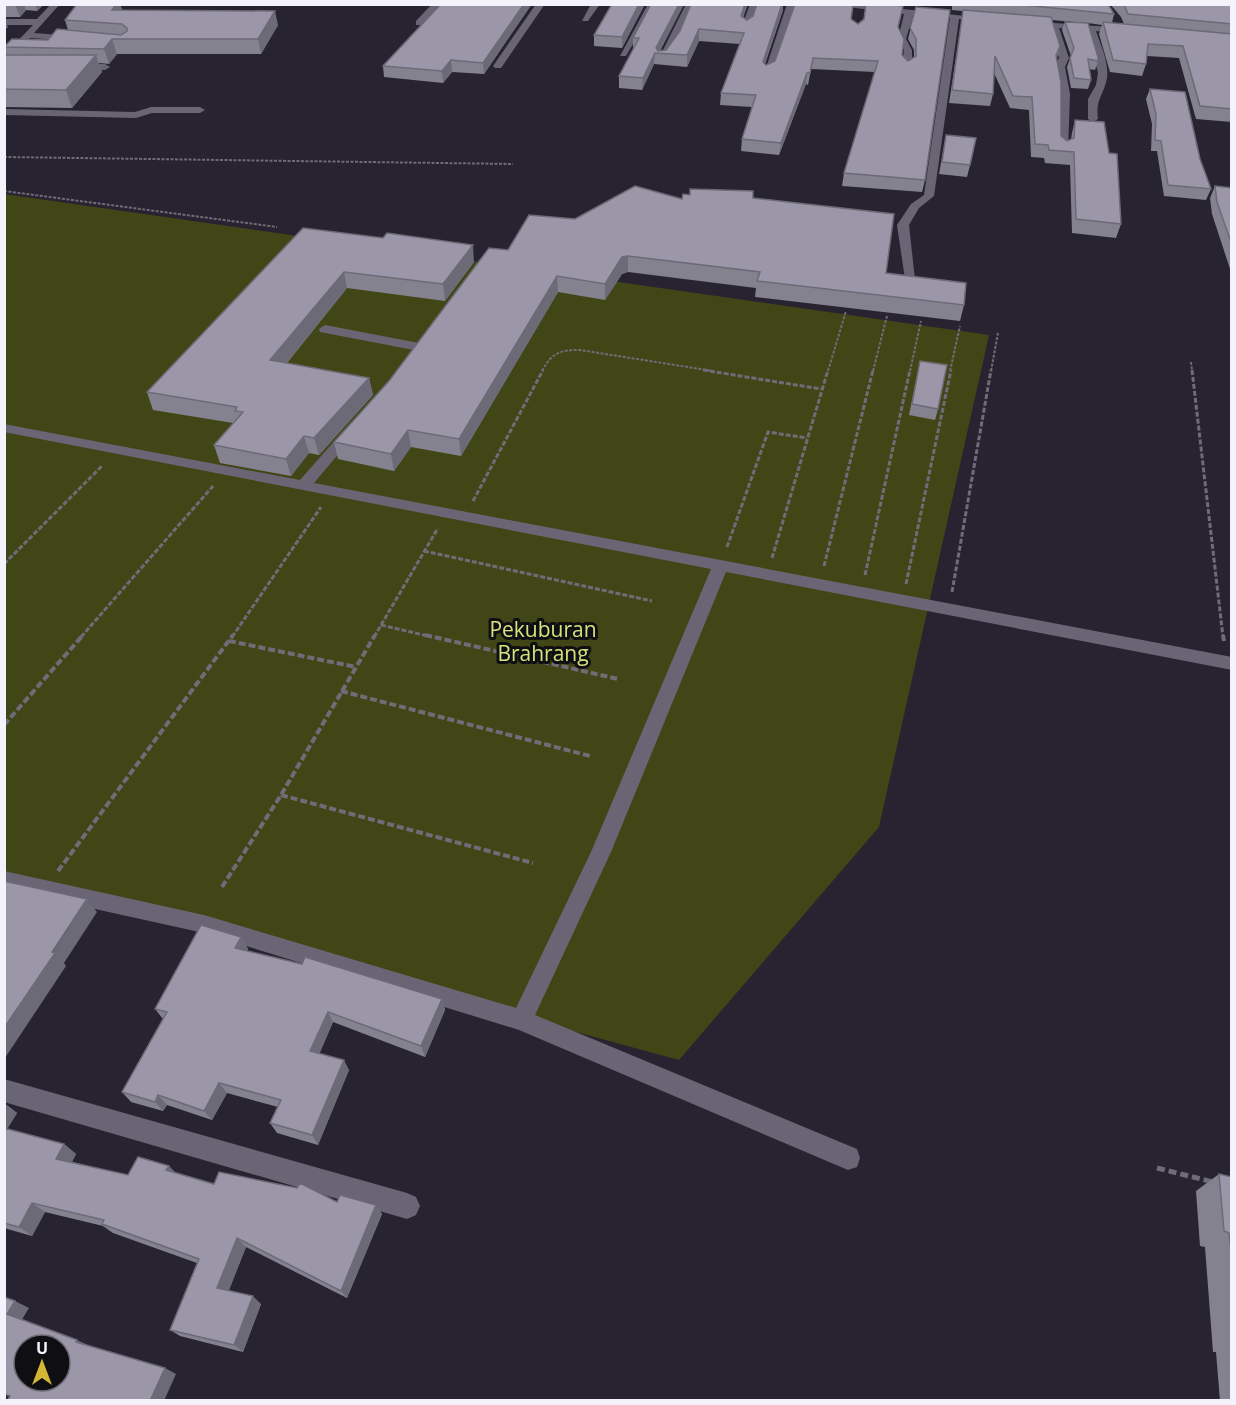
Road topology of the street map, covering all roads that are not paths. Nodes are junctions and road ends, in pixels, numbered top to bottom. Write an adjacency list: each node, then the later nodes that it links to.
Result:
1 (56, 4): 18 (street)
2 (437, 4): 20 (street)
3 (541, 4): 31 (street)
4 (597, 4): 14 (street)
5 (652, 4): 28 (street)
6 (690, 4): 30 (street)
7 (754, 4): 22 (street)
8 (791, 4): 37 (street)
9 (827, 4): 10 (street)
10 (859, 7): 11 (street); 15 (street)
11 (909, 12): 12 (street); 36 (street)
12 (955, 16): 16 (street); 42 (street)
13 (1115, 18): 24 (street)
14 (585, 19)
15 (858, 19)
16 (999, 20)
17 (4, 22): 18 (street)
18 (40, 22): 26 (street)
19 (1021, 22): 21 (street)
20 (419, 23)
21 (1054, 25): 23 (street); 41 (street)
22 (746, 26)
23 (1090, 28): 24 (street); 40 (street)
24 (1119, 31): 25 (street)
25 (1130, 32)
26 (28, 35): 27 (street); 29 (street)
27 (82, 40)
28 (623, 54)
29 (7, 56)
30 (661, 58)
31 (498, 66)
32 (4, 67): 33 (street)
33 (15, 67)
34 (60, 67): 35 (street)
35 (105, 67)
36 (908, 67)
37 (767, 72)
38 (200, 110): 39 (street)
39 (4, 112)
40 (1093, 119)
41 (1064, 149)
42 (912, 286)
43 (325, 329): 44 (street)
44 (419, 347)
45 (363, 418): 47 (street)
46 (4, 428): 47 (street)
47 (304, 485): 48 (street)
48 (721, 565): 49 (street); 51 (street)
49 (1229, 664)
50 (4, 880): 51 (street)
51 (521, 1020): 53 (street)
52 (4, 1090): 54 (street)
53 (848, 1158)
54 (407, 1206)

